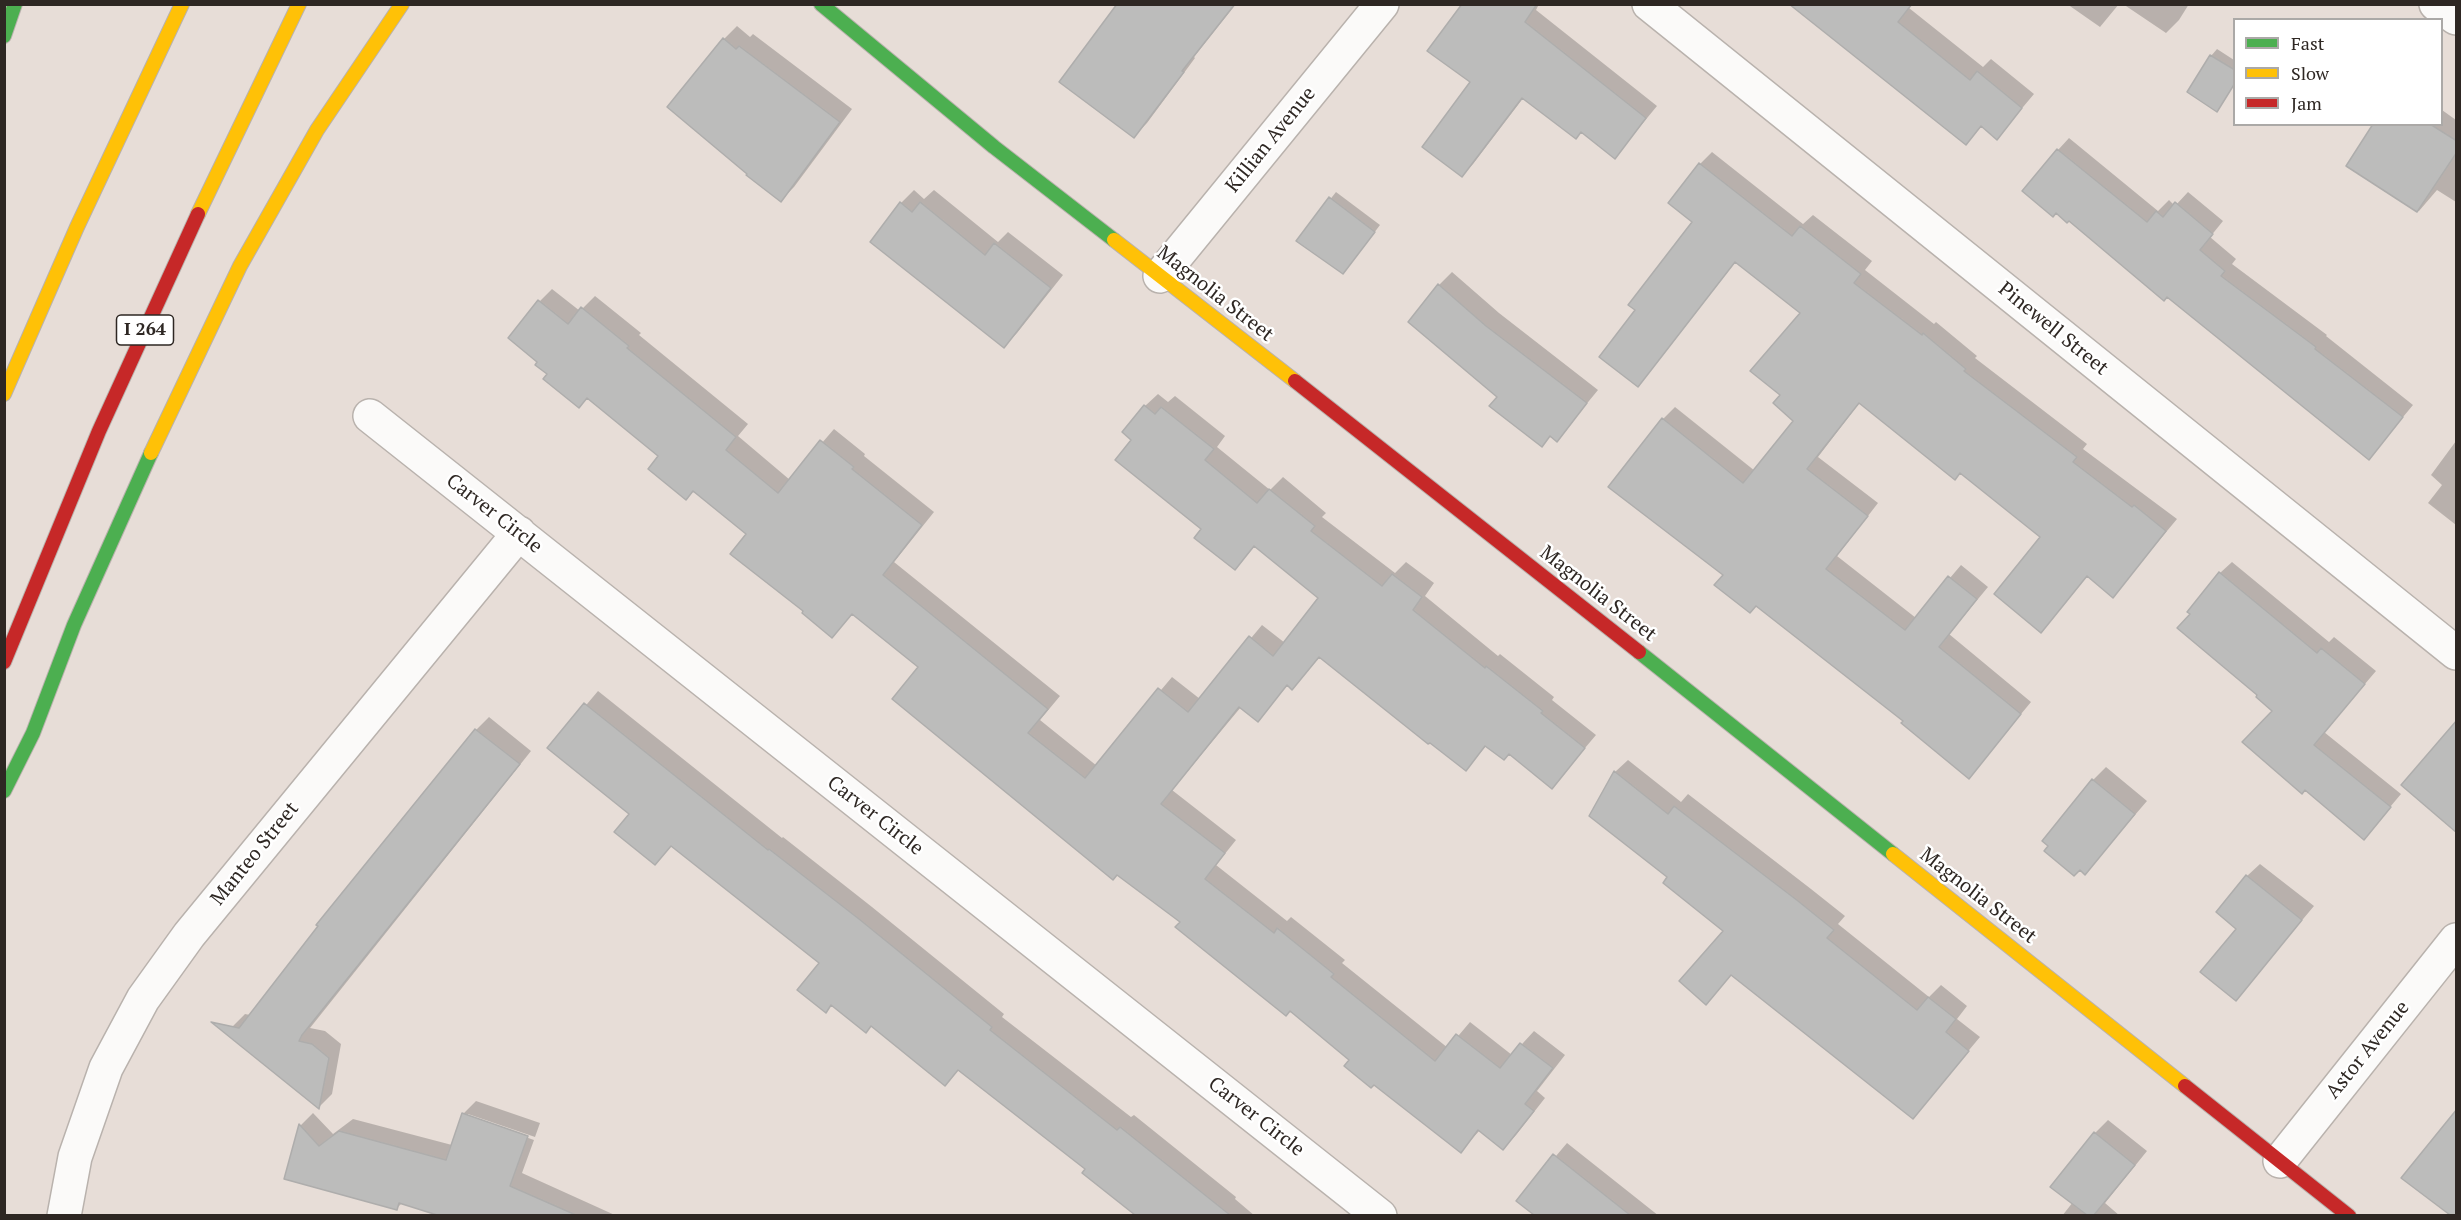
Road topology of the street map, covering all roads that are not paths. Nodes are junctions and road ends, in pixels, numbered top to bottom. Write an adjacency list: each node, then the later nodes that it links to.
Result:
1 (15, 4): 10 (main road)
2 (182, 4): 12 (main road)
3 (299, 4): 16 (main road, I 264)
4 (402, 4): 17 (main road)
5 (821, 4): 11 (main road, Magnolia Street)
6 (1382, 4): 11 (street, Killian Avenue)
7 (1649, 4): 15 (street, Pinewell Street)
8 (2436, 4): 9 (street)
9 (2457, 18)
10 (4, 36)
11 (1160, 276): 19 (main road, Magnolia Street)
12 (4, 393)
13 (370, 416): 14 (street, Carver Circle)
14 (519, 533): 20 (street, Manteo Street); 21 (street, Carver Circle)
15 (2457, 653)
16 (4, 662)
17 (4, 791)
18 (2457, 940): 19 (street, Astor Avenue)
19 (2280, 1161): 22 (main road, Magnolia Street)
20 (64, 1215)
21 (1380, 1215)
22 (2349, 1215)

